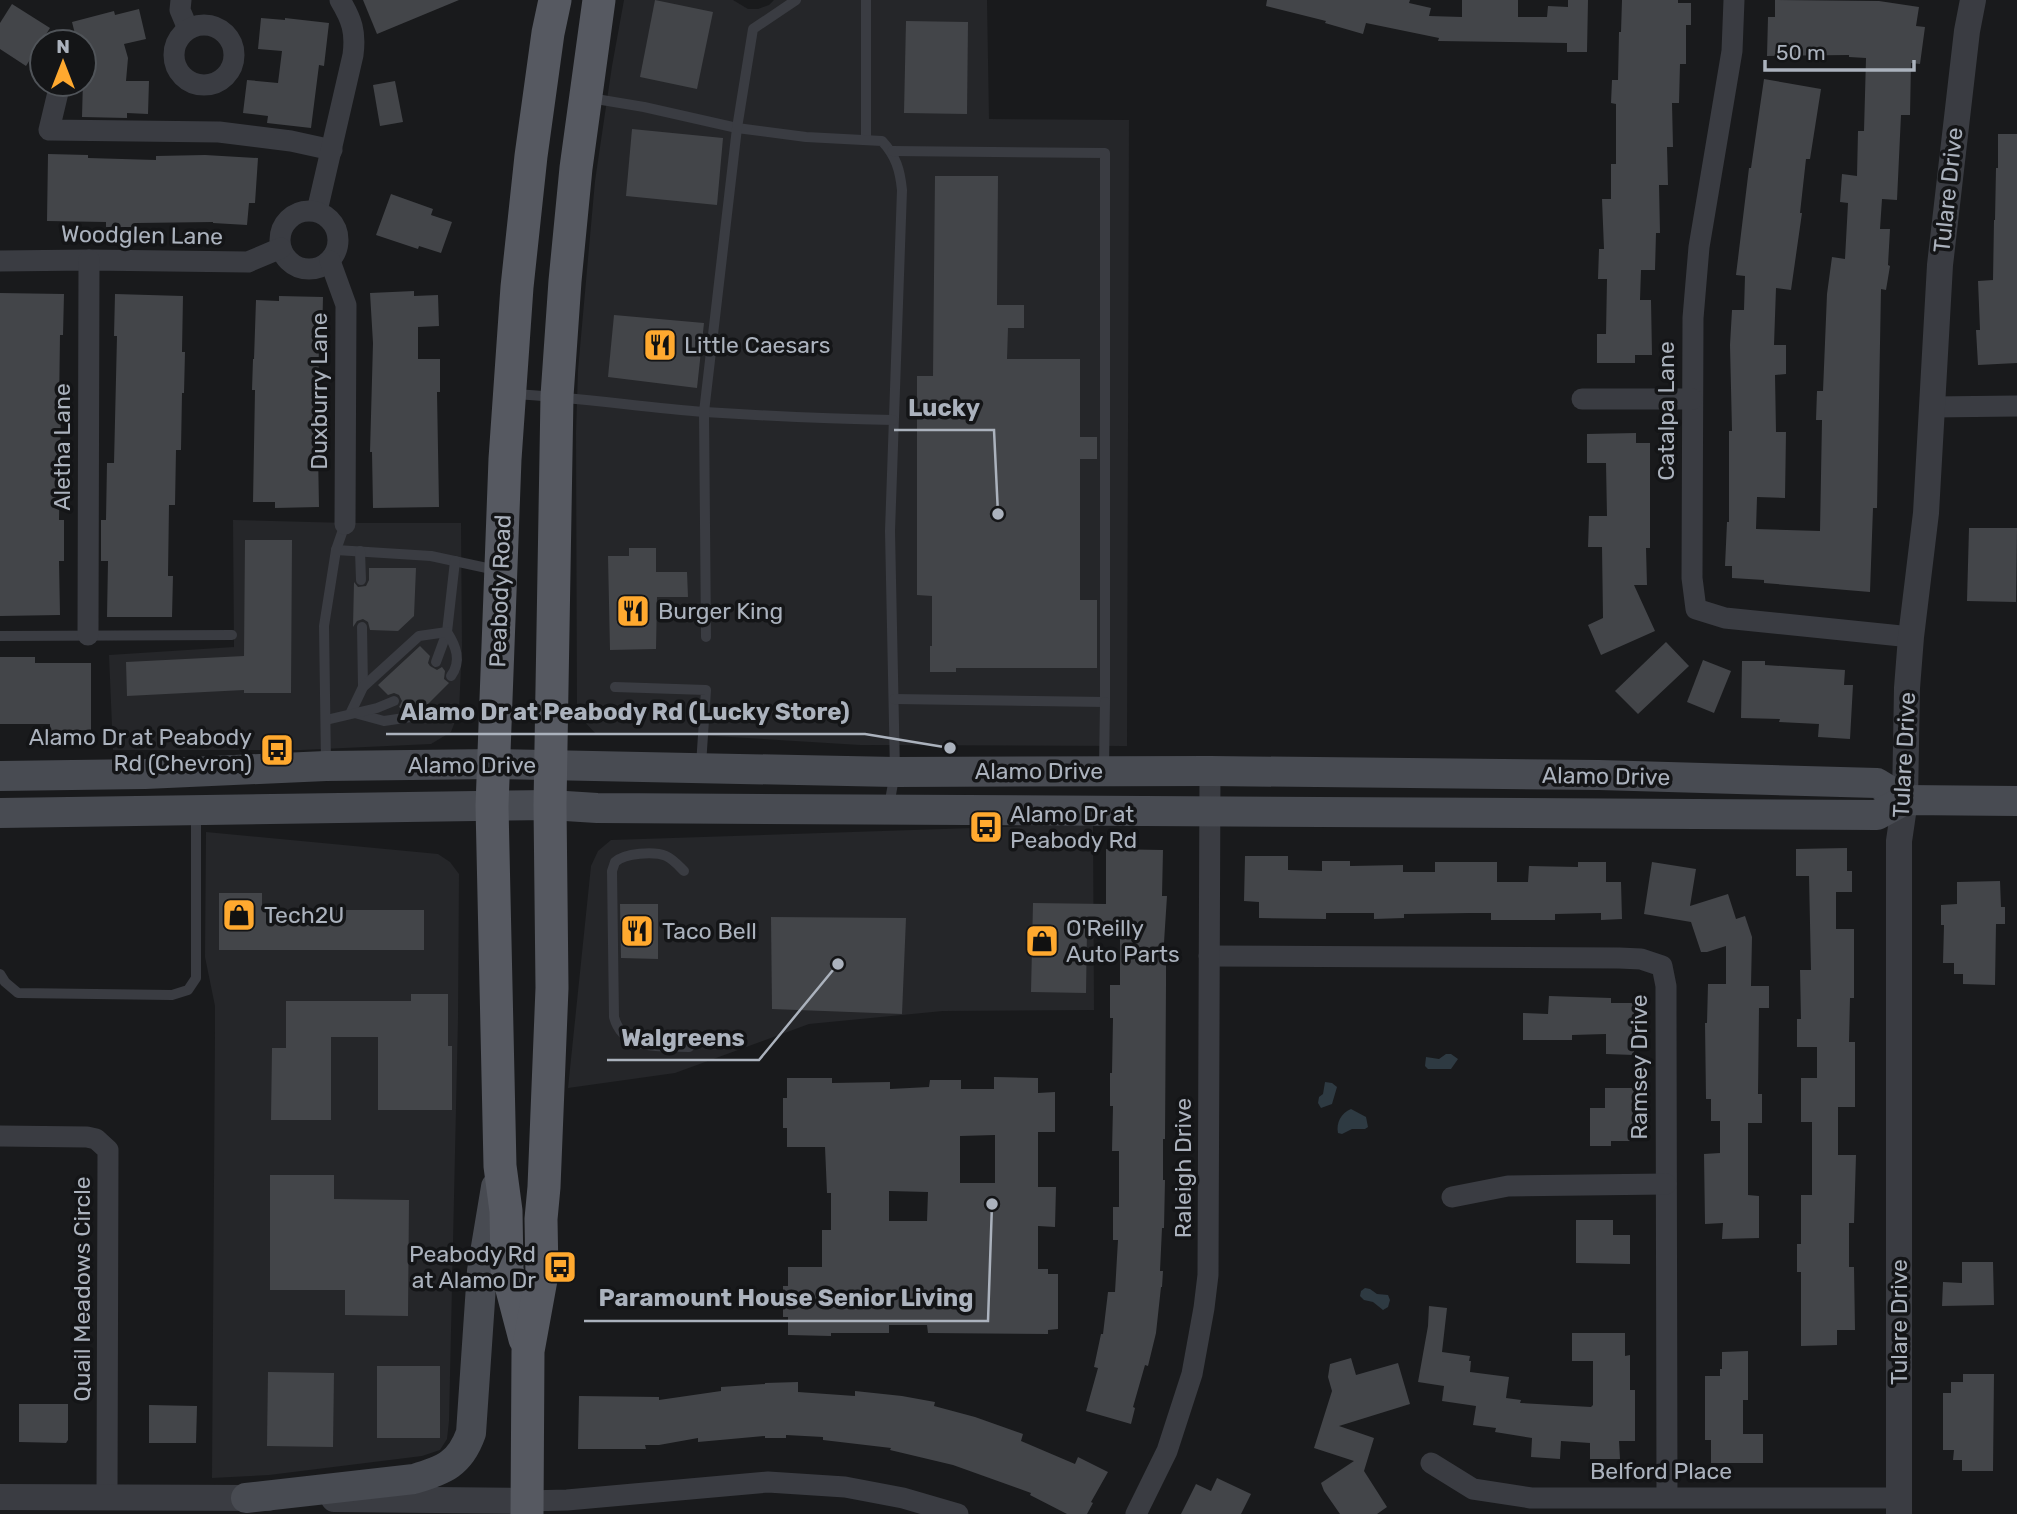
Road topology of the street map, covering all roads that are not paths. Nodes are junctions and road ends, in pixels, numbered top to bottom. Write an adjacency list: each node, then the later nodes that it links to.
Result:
1 (181, 0): 9 (street)
2 (340, 0): 14 (street)
3 (555, 0): 21 (main road, Peabody Road)
4 (599, 0): 10 (main road, Peabody Road)
5 (796, 0): 12 (lane)
6 (866, 0): 13 (lane)
7 (1734, 0): 24 (street, Catalpa Lane)
8 (1973, 0): 26 (street, Tulare Drive)
9 (188, 29)
10 (586, 97): 12 (lane); 22 (main road, Peabody Road)
11 (57, 98): 14 (street)
12 (737, 128): 13 (lane); 27 (lane)
13 (866, 140): 15 (lane)
14 (332, 150): 16 (street)
15 (892, 151): 28 (lane); 48 (lane)
16 (317, 211): 17 (street); 20 (street)
17 (281, 248): 18 (street, Woodglen Lane); 20 (street)
18 (89, 260): 19 (street, Woodglen Lane); 37 (street, Aletha Lane)
19 (0, 261)
20 (330, 261): 29 (street, Duxburry Lane)
21 (509, 394): 22 (lane); 33 (main road, Peabody Road)
22 (557, 396): 27 (lane); 53 (main road, Peabody Road)
23 (1582, 399): 24 (street)
24 (1692, 399): 41 (street, Catalpa Lane)
25 (2017, 406): 26 (street)
26 (1932, 407): 41 (street, Tulare Drive)
27 (704, 412): 28 (lane); 40 (lane)
28 (893, 420): 46 (lane)
29 (345, 524): 30 (lane)
30 (336, 550): 31 (lane); 51 (lane)
31 (360, 551): 32 (lane); 34 (lane)
32 (455, 561): 33 (lane); 36 (lane)
33 (501, 570): 52 (main road, Peabody Road)
34 (361, 580)
35 (362, 627): 44 (lane)
36 (447, 632): 42 (lane); 43 (lane); 44 (lane)
37 (88, 635): 38 (lane); 39 (lane)
38 (232, 635)
39 (0, 636)
40 (706, 637)
41 (1910, 637): 60 (street, Tulare Drive)
42 (436, 662)
43 (451, 676)
44 (363, 687): 49 (lane)
45 (615, 687): 55 (lane)
46 (894, 699): 48 (lane); 58 (lane)
47 (394, 701): 49 (lane)
48 (1105, 702): 56 (lane)
49 (351, 712): 50 (lane); 51 (lane)
50 (411, 717)
51 (326, 720): 54 (lane)
52 (495, 764): 53 (main road, Alamo Drive); 54 (main road, Alamo Drive); 63 (main road, Peabody Road)
53 (552, 765): 55 (main road, Alamo Drive); 62 (main road, Peabody Road)
54 (326, 766): 59 (main road, Alamo Drive)
55 (701, 768): 58 (main road, Alamo Drive)
56 (1104, 771): 57 (main road, Alamo Drive); 58 (main road, Alamo Drive)
57 (1210, 771): 60 (main road, Alamo Drive); 66 (street, Raleigh Drive)
58 (895, 772): 64 (lane)
59 (0, 776)
60 (1905, 800): 61 (main road, Alamo Drive); 66 (main road, Alamo Drive); 82 (street, Tulare Drive)
61 (2017, 801)
62 (550, 805): 63 (main road, Alamo Drive); 64 (main road, Alamo Drive); 76 (main road, Peabody Road)
63 (492, 806): 65 (main road, Alamo Drive); 73 (main road, Peabody Road)
64 (889, 809): 66 (main road, Alamo Drive)
65 (196, 810): 67 (main road, Alamo Drive); 70 (lane)
66 (1210, 810): 69 (street, Raleigh Drive)
67 (0, 813)
68 (684, 871): 71 (lane)
69 (1209, 956): 74 (street, Ramsey Drive); 85 (street, Raleigh Drive)
70 (0, 974)
71 (689, 1047)
72 (0, 1136): 81 (street, Quail Meadows Circle)
73 (500, 1166): 76 (main road, Peabody Road); 79 (main road)
74 (1666, 1184): 75 (street); 80 (street, Ramsey Drive)
75 (1452, 1197)
76 (528, 1351): 83 (main road, Peabody Road)
77 (1432, 1463): 80 (street, Belford Place)
78 (0, 1497): 81 (street)
79 (246, 1497): 81 (street); 83 (street)
80 (1667, 1497): 82 (street, Belford Place)
81 (107, 1499)
82 (1899, 1506)
83 (527, 1507): 84 (street)
84 (958, 1514)
85 (1136, 1514)

